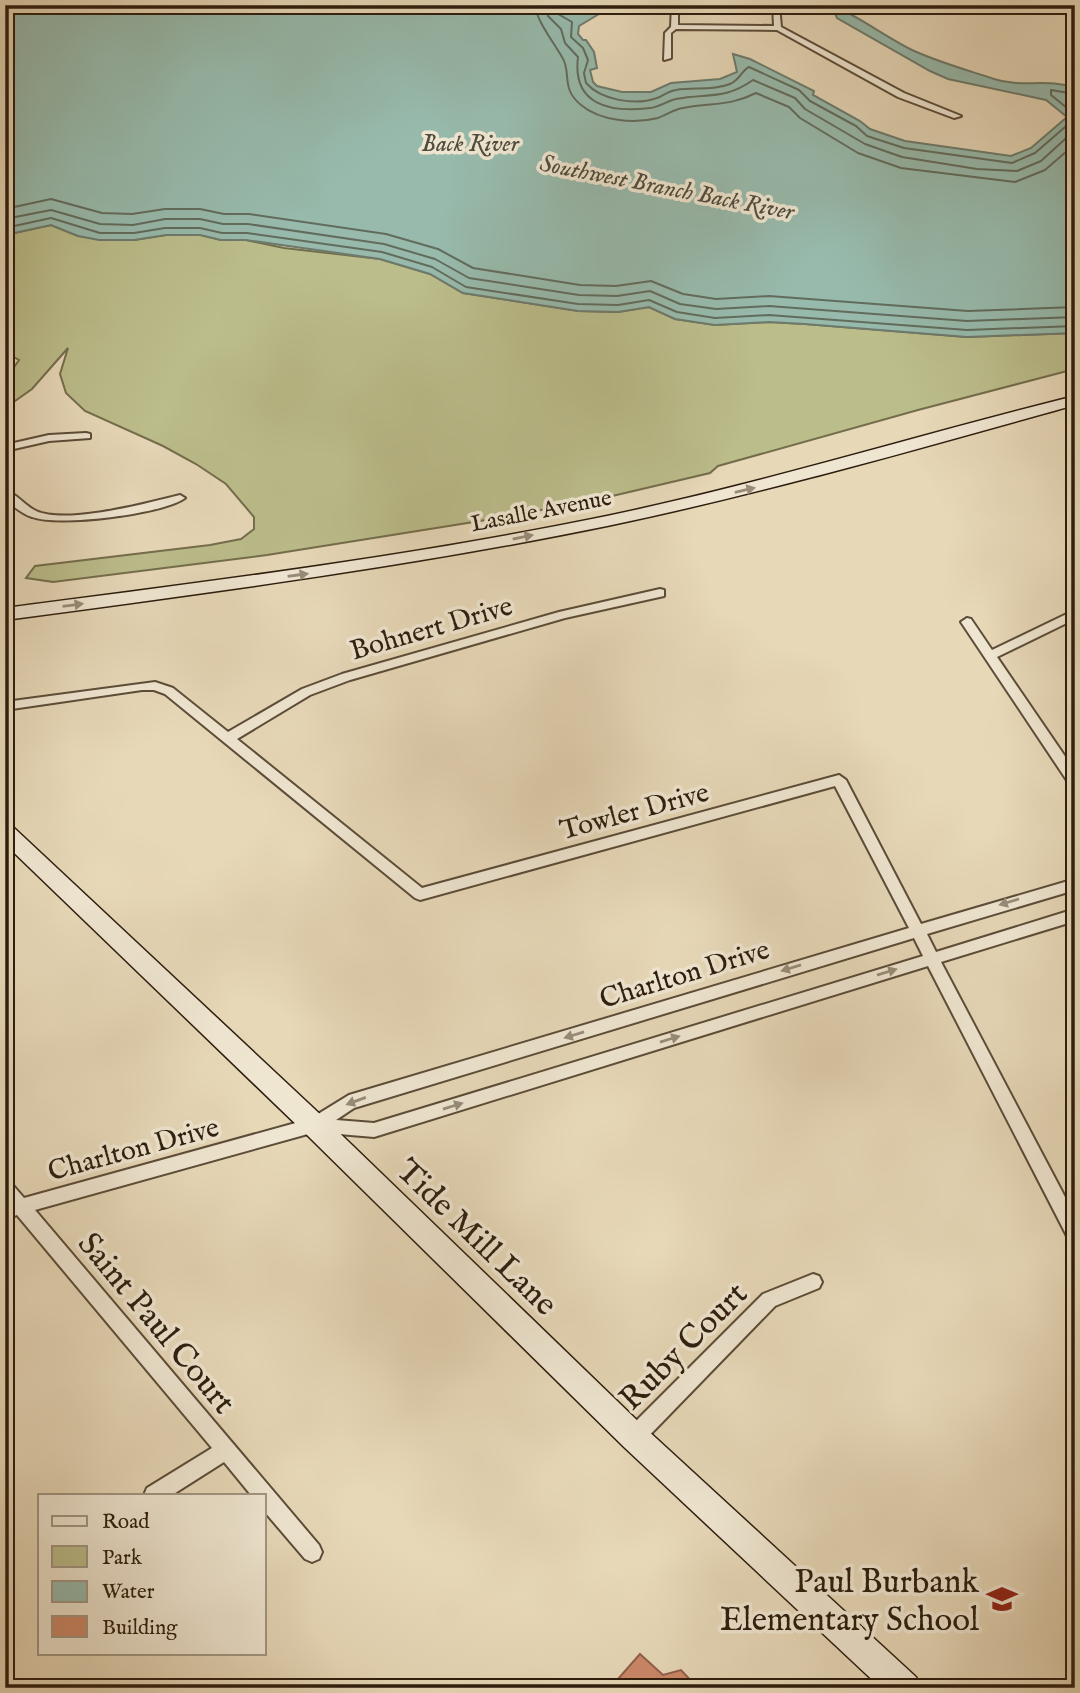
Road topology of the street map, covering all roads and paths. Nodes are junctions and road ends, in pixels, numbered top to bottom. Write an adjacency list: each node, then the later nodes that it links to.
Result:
1 (675, 5): 3 (street)
2 (776, 5): 4 (street)
3 (674, 27): 4 (street); 5 (street)
4 (778, 28): 6 (street)
5 (667, 58)
6 (957, 116)
7 (1075, 386): 14 (main road, Lasalle Avenue)
8 (1075, 400): 15 (main road, Lasalle Avenue, one-way to 8)
9 (86, 436): 10 (street)
10 (5, 447)
11 (5, 493): 12 (street)
12 (180, 498)
13 (660, 593): 20 (street, Bohnert Drive)
14 (5, 599)
15 (5, 614)
16 (1075, 614): 18 (street)
17 (967, 622): 18 (street)
18 (990, 656): 21 (street)
19 (5, 706): 20 (street, Towler Drive)
20 (228, 738): 25 (street, Towler Drive)
21 (1075, 782)
22 (5, 831): 27 (main road, Tide Mill Lane)
23 (1075, 884): 25 (street, Charlton Drive, one-way to 25)
24 (1075, 915): 26 (street, Charlton Drive)
25 (917, 930): 26 (street, Towler Drive); 27 (street, Charlton Drive, one-way to 27)
26 (932, 958): 27 (street, Charlton Drive, one-way to 26); 30 (street, Towler Drive)
27 (314, 1125): 29 (street, Charlton Drive); 32 (main road, Tide Mill Lane)
28 (5, 1188): 29 (street, Saint Paul Court)
29 (13, 1209): 33 (street, Saint Paul Court)
30 (1075, 1234)
31 (813, 1282): 32 (street, Ruby Court)
32 (634, 1437): 38 (main road, Tide Mill Lane)
33 (226, 1450): 34 (street); 35 (street, Saint Paul Court)
34 (156, 1494)
35 (263, 1494)
36 (266, 1497): 37 (street, Saint Paul Court)
37 (312, 1552)
38 (905, 1688)

